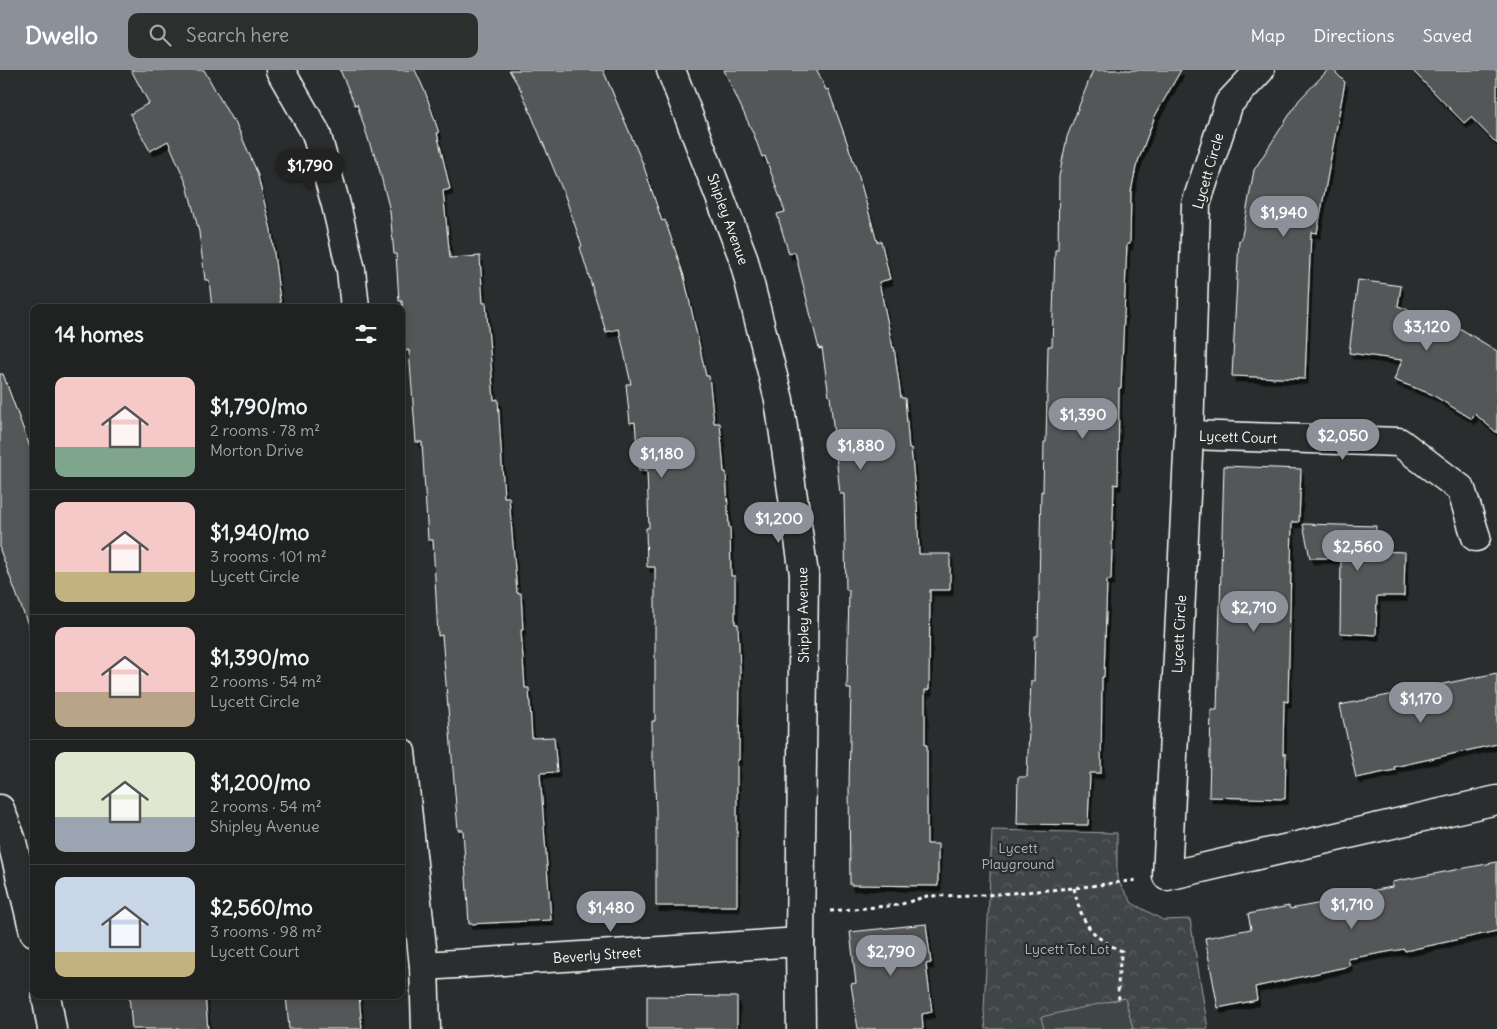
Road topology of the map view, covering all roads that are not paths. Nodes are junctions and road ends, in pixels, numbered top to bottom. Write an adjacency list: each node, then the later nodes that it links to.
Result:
1 (280, 70): 4 (street)
2 (671, 70): 11 (street, Shipley Avenue)
3 (1260, 70): 5 (street, Lycett Circle)
4 (354, 304)
5 (1189, 435): 6 (street, Lycett Court); 8 (street, Lycett Circle)
6 (1476, 537)
7 (405, 789): 12 (street)
8 (1497, 800)
9 (0, 809): 10 (street)
10 (30, 916)
11 (800, 942): 12 (street, Beverly Street); 16 (street, Shipley Avenue)
12 (424, 966): 15 (street)
13 (47, 999): 14 (street)
14 (52, 1029)
15 (426, 1029)
16 (802, 1029)

